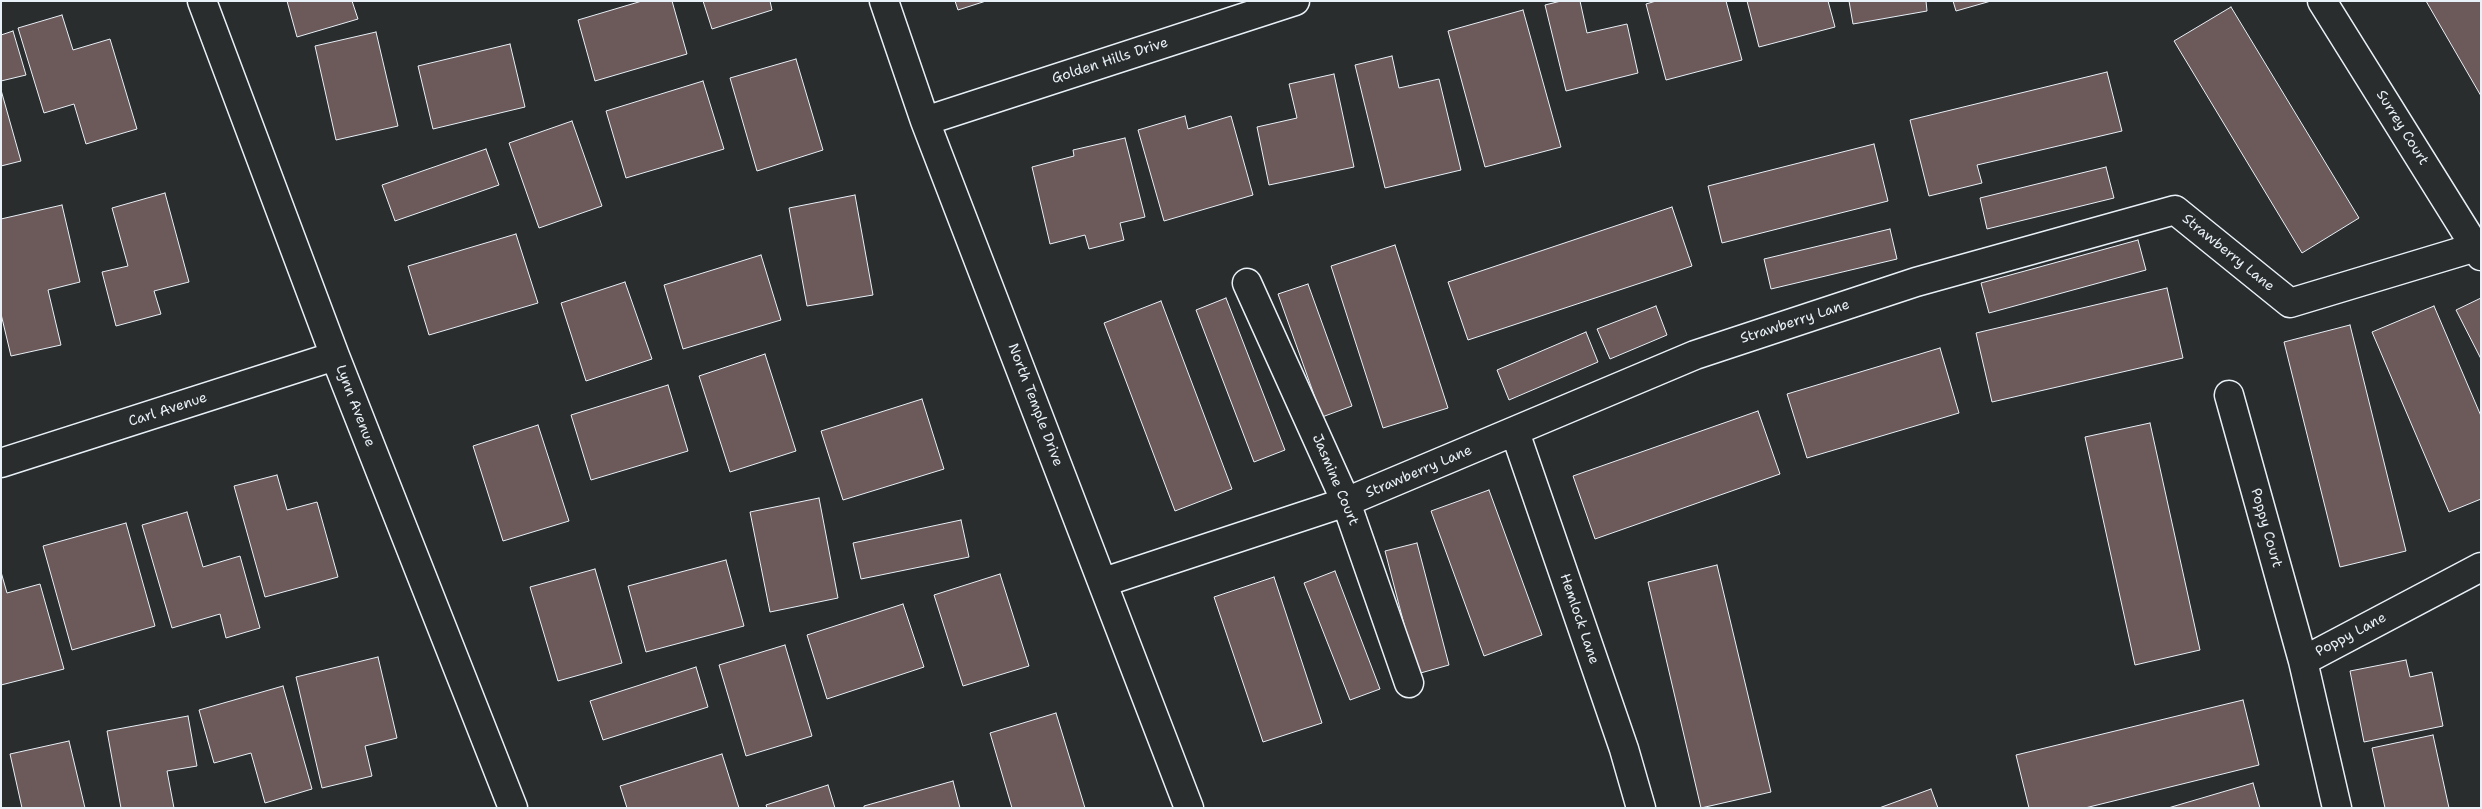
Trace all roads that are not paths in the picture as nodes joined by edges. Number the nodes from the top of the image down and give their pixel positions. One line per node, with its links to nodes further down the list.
1 (202, 1): 8 (street, Lynn Avenue)
2 (884, 1): 5 (street, North Temple Drive)
3 (1295, 1): 5 (street, Golden Hills Drive)
4 (2322, 1): 6 (street, Surrey Court)
5 (925, 121): 14 (street, North Temple Drive)
6 (2479, 252): 10 (street, Strawberry Lane)
7 (1246, 283): 12 (street, Jasmine Court)
8 (335, 356): 11 (street, Carl Avenue); 17 (street, Lynn Avenue)
9 (2229, 395): 15 (street, Poppy Court)
10 (1515, 432): 12 (street, Strawberry Lane); 19 (street, Hemlock Lane)
11 (1, 463)
12 (1346, 502): 14 (street, Strawberry Lane); 16 (street, Jasmine Court)
13 (2481, 567): 15 (street, Poppy Lane)
14 (1104, 582): 18 (street, North Temple Drive)
15 (2302, 661): 20 (street, Poppy Lane)
16 (1410, 683)
17 (513, 808)
18 (1190, 808)
19 (1641, 808)
20 (2337, 808)

